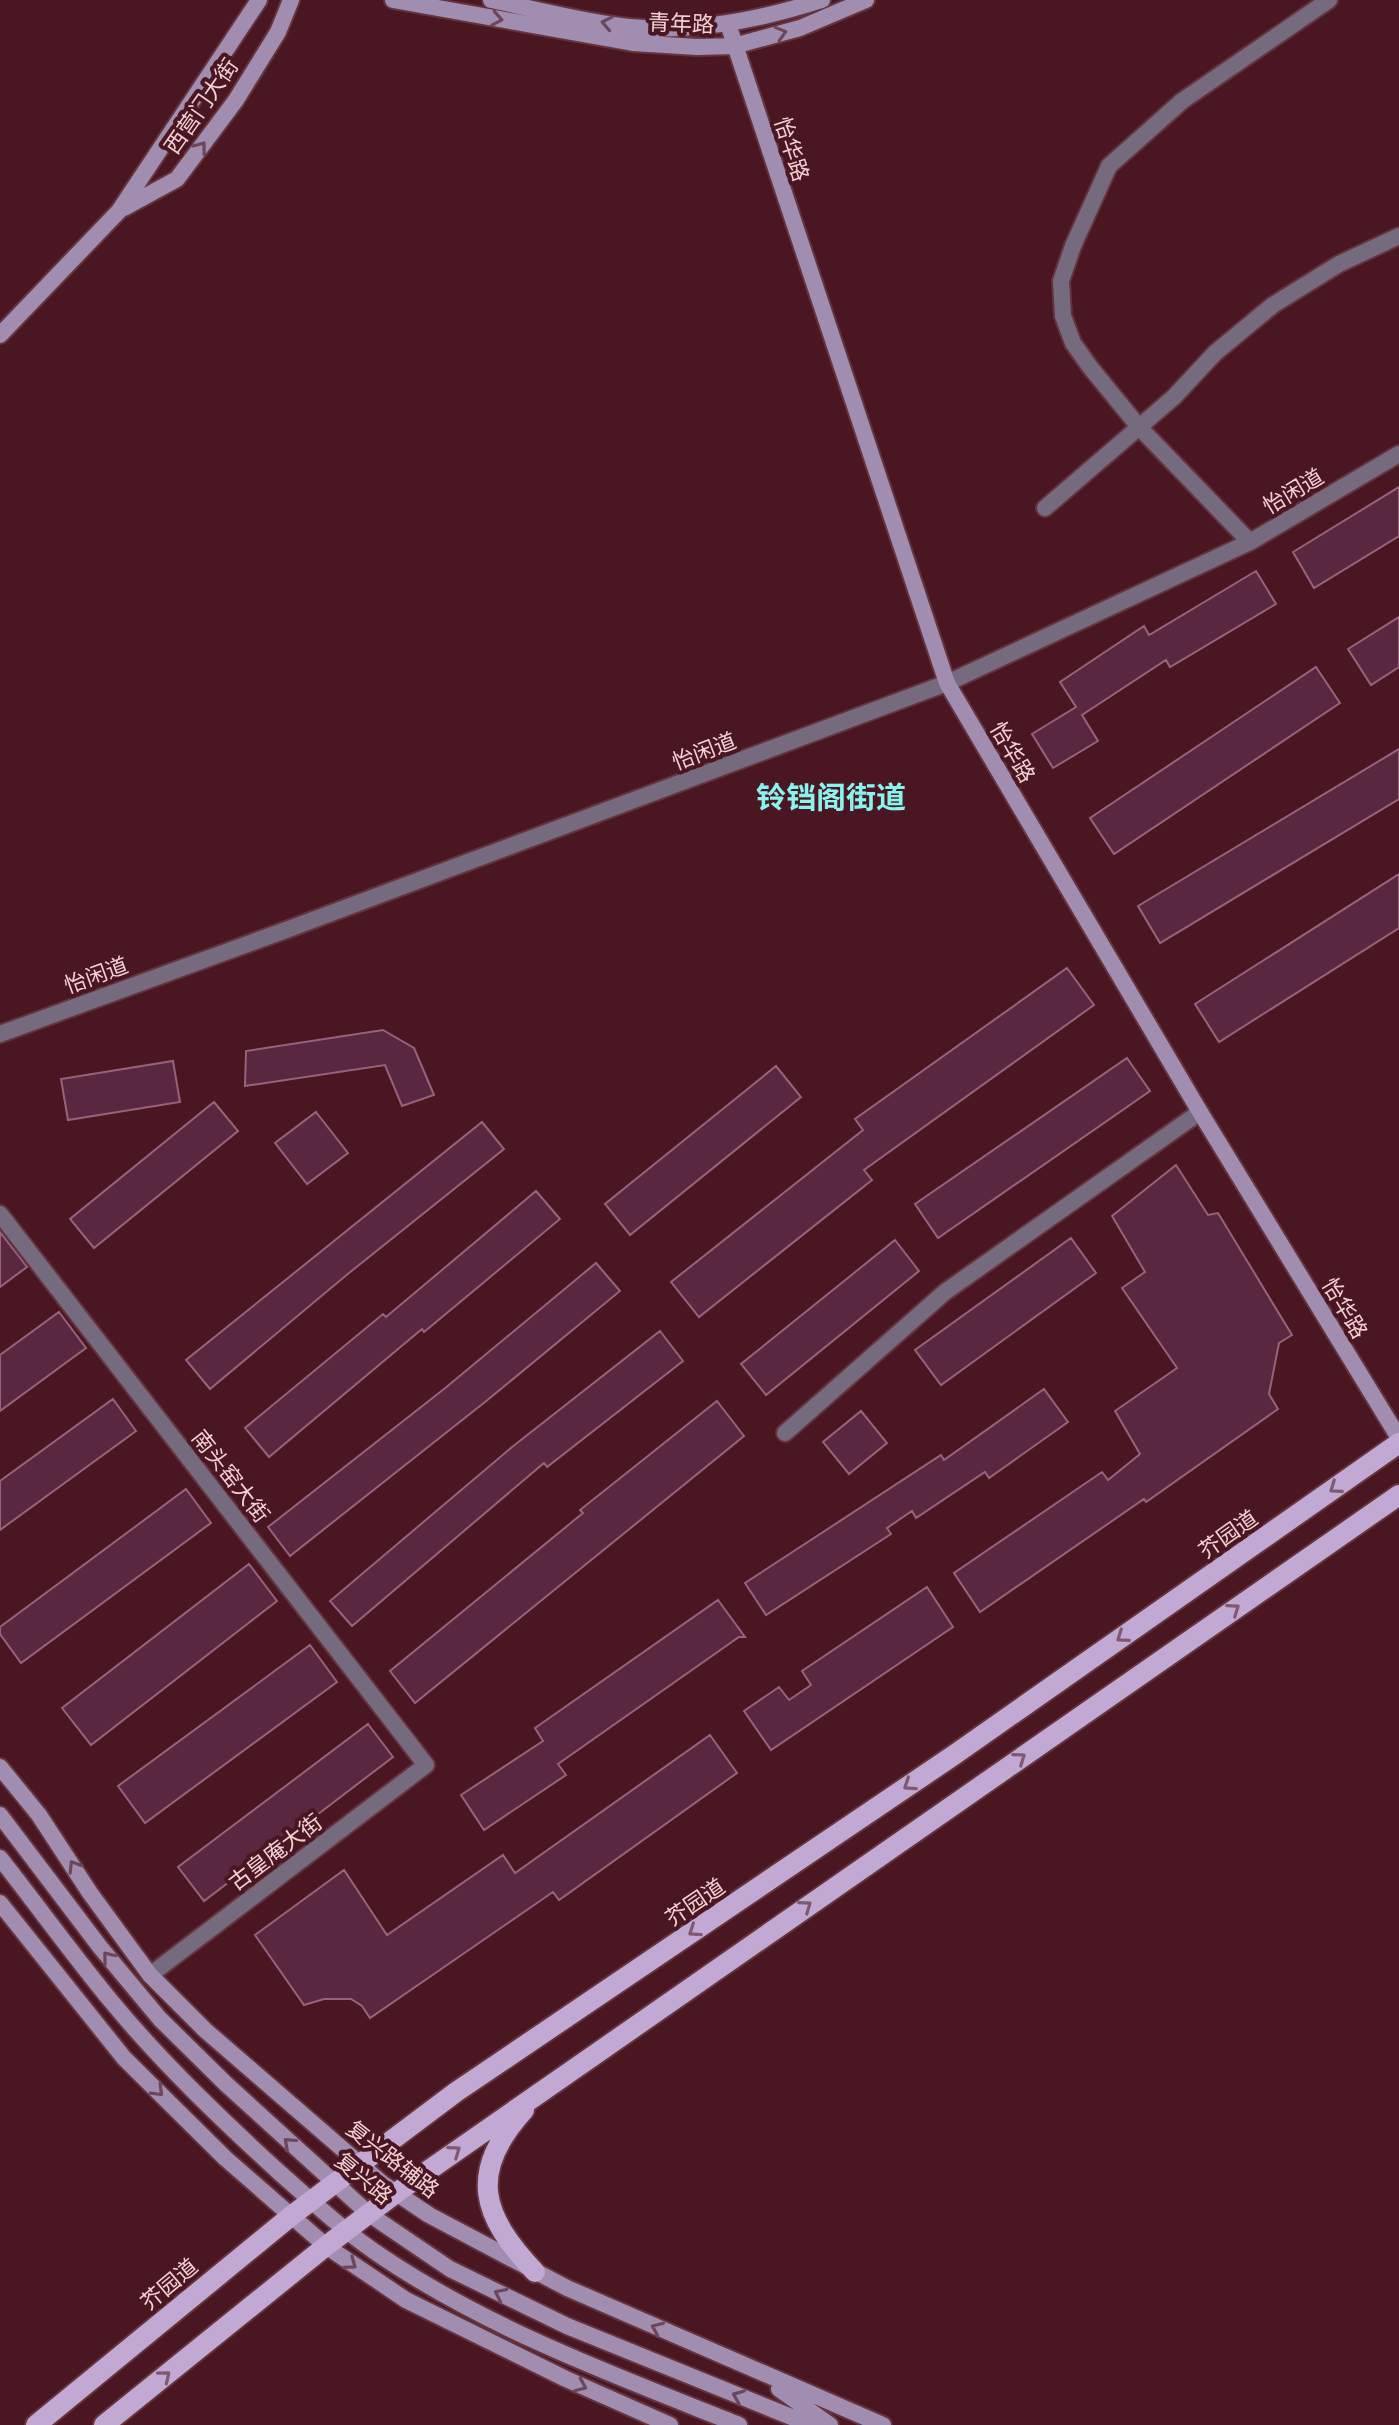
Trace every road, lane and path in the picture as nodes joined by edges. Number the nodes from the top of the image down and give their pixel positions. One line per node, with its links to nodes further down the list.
1 (259, 0): 10 (street, 西营门大街)
2 (291, 0): 10 (street, 西营门大街, one-way to 2)
3 (393, 0): 9 (street, 青年路, one-way to 9)
4 (491, 0): 8 (street, 青年路, one-way to 4)
5 (822, 0): 8 (street, 青年路)
6 (866, 0): 9 (street, 青年路, one-way to 6)
7 (1329, 0): 13 (street)
8 (728, 24): 9 (street, 怡华路)
9 (734, 46): 17 (street, 怡华路)
10 (119, 211): 12 (street, 西营门大街)
11 (1399, 236): 13 (street)
12 (0, 335)
13 (1139, 427): 15 (street); 16 (street)
14 (1399, 454): 16 (street, 怡闲道)
15 (1045, 508)
16 (1250, 542): 17 (street, 怡闲道)
17 (947, 683): 18 (street, 怡闲道); 19 (street, 怡华路)
18 (0, 1034)
19 (1200, 1112): 21 (street); 22 (street, 怡华路)
20 (0, 1214): 24 (street, 南头窑大街)
21 (785, 1433)
22 (1399, 1440): 33 (main road, 芥园道, one-way to 33)
23 (1399, 1495): 32 (main road, one-way to 23)
24 (426, 1765): 29 (street, 古皇庵大街)
25 (0, 1767): 29 (street, 复兴路辅路, one-way to 25)
26 (0, 1815): 34 (street, 复兴路, one-way to 26)
27 (0, 1858): 30 (street)
28 (0, 1903): 31 (street)
29 (150, 1975): 33 (street, 复兴路辅路)
30 (97, 1982): 31 (street); 36 (street)
31 (124, 2058): 38 (street, one-way to 38)
32 (545, 2087): 35 (main road, one-way to 32); 41 (main road)
33 (359, 2163): 34 (main road, 芥园道); 35 (street, 复兴路辅路)
34 (335, 2183): 36 (main road, 芥园道); 37 (street, 复兴路)
35 (396, 2193): 37 (main road); 41 (street, 复兴路辅路)
36 (311, 2201): 38 (main road, 芥园道); 39 (street)
37 (369, 2214): 39 (main road); 47 (street, 复兴路, one-way to 37)
38 (291, 2216): 40 (street); 43 (main road, 芥园道)
39 (347, 2230): 40 (main road); 46 (street)
40 (326, 2246): 44 (main road, one-way to 40); 45 (street, one-way to 45)
41 (535, 2272): 42 (street, 复兴路辅路, one-way to 41)
42 (750, 2369): 48 (street); 49 (street, 复兴路辅路)
43 (36, 2425)
44 (104, 2425)
45 (670, 2425)
46 (739, 2425)
47 (811, 2425)
48 (830, 2425)
49 (883, 2425)

